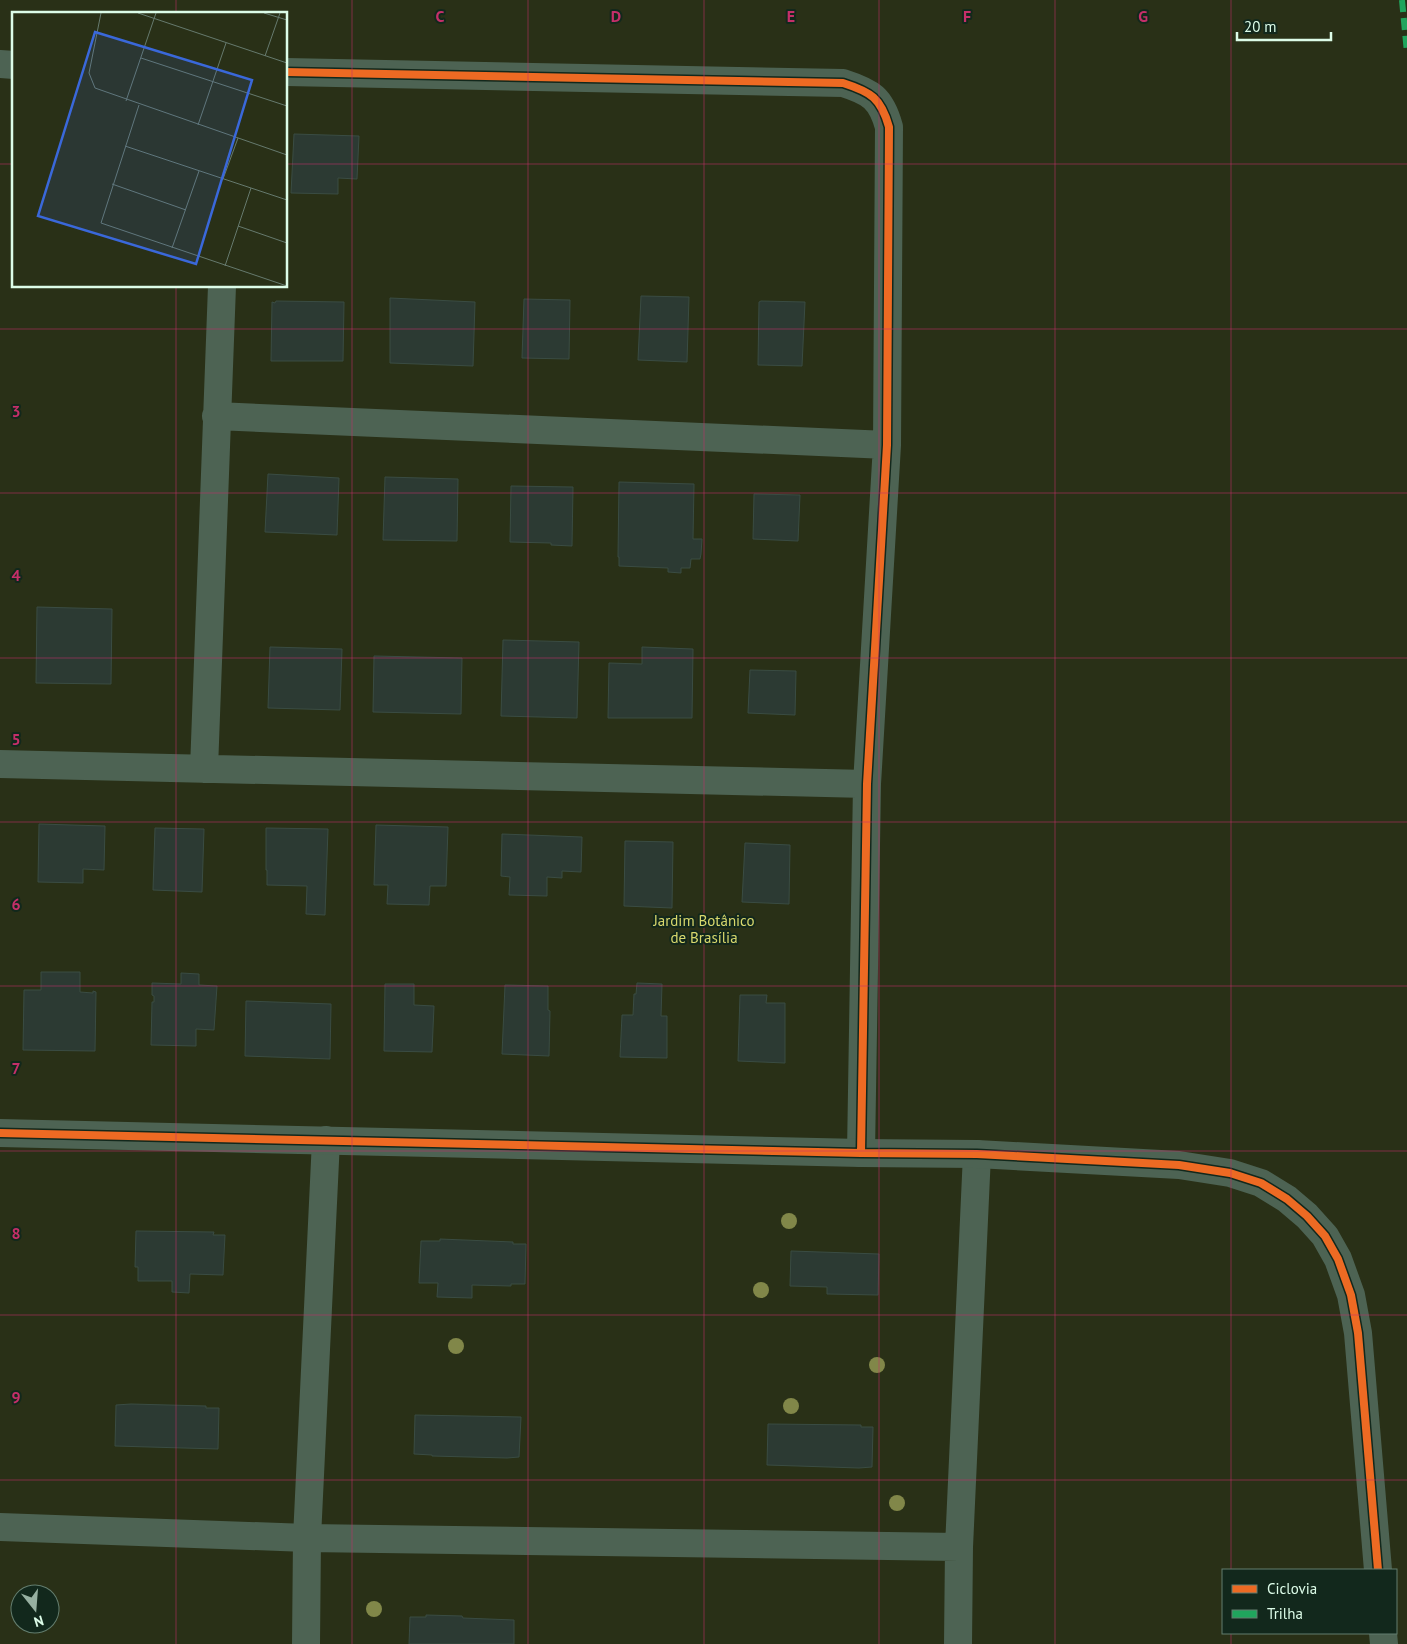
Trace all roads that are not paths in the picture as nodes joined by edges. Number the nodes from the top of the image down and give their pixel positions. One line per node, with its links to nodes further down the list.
1 (288, 72): 4 (street)
2 (222, 288): 3 (street)
3 (216, 416): 4 (street); 6 (street)
4 (887, 445): 7 (street)
5 (0, 764): 6 (street)
6 (204, 769): 7 (street)
7 (867, 784): 10 (street)
8 (0, 1133): 9 (street)
9 (326, 1140): 10 (street); 13 (street)
10 (861, 1153): 11 (street)
11 (977, 1154): 14 (street); 15 (street)
12 (0, 1527): 13 (street)
13 (307, 1538): 14 (street); 16 (street)
14 (959, 1547): 17 (street)
15 (1378, 1569)
16 (306, 1644)
17 (958, 1644)

